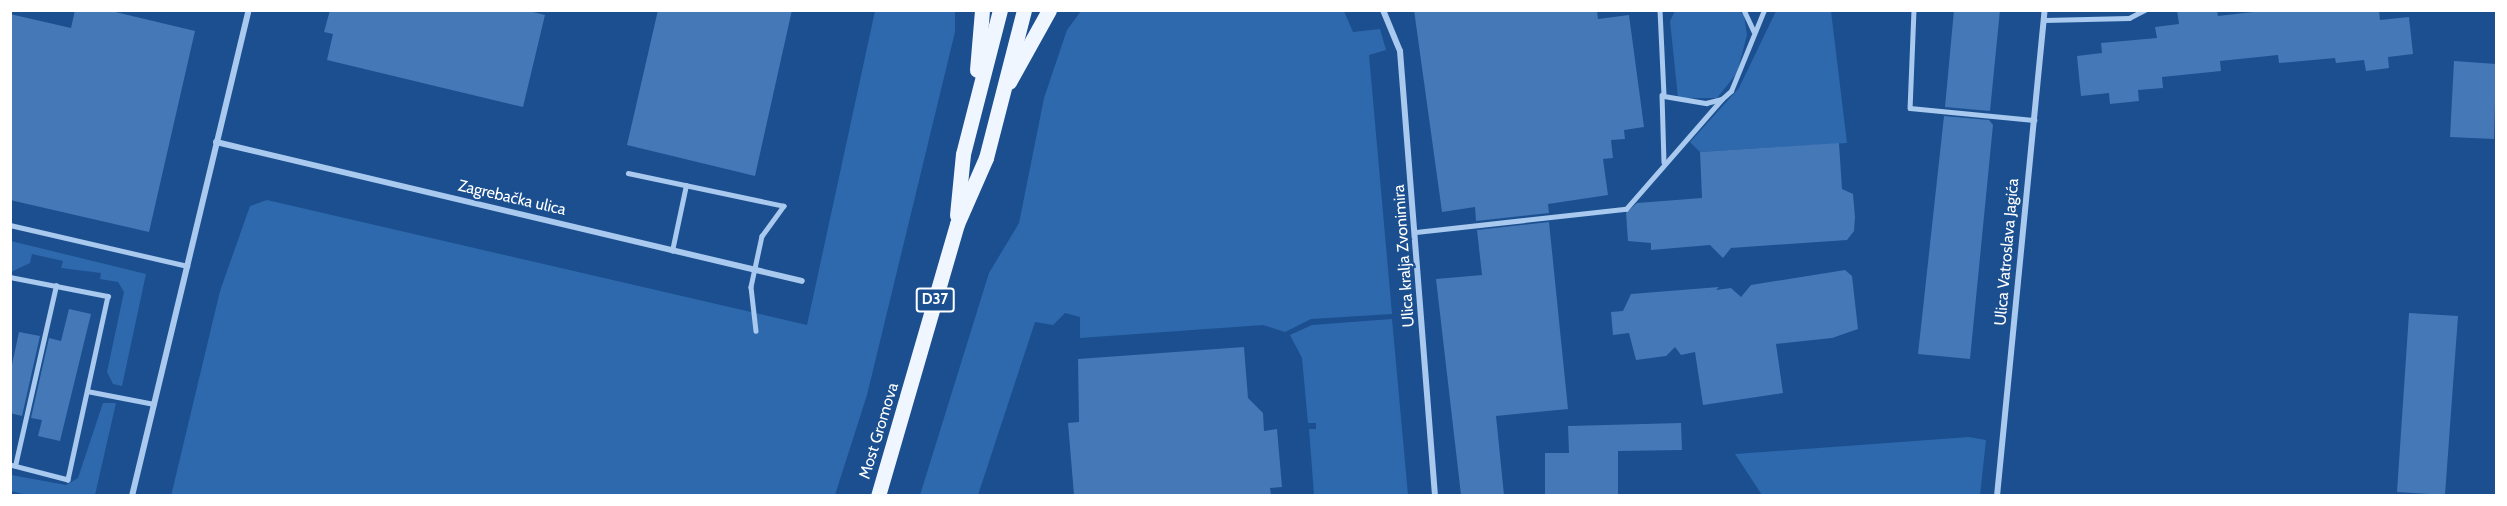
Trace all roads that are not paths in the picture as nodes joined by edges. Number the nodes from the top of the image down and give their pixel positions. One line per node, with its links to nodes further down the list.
1 (249, 10): 21 (street)
2 (982, 10): 19 (main road)
3 (1000, 10): 19 (main road)
4 (1024, 10): 17 (main road)
5 (1049, 10): 17 (main road)
6 (1383, 10): 13 (street, Ulica kralja Zvonimira)
7 (1660, 10): 16 (lane)
8 (1743, 10): 15 (lane)
9 (1764, 10): 15 (lane)
10 (1914, 10): 20 (lane)
11 (2045, 10): 14 (street, Ulica Vatroslava Jagića)
12 (2145, 10): 14 (lane)
13 (1389, 14): 27 (street, Ulica kralja Zvonimira)
14 (2044, 20): 20 (street, Ulica Vatroslava Jagića)
15 (1754, 31): 18 (lane)
16 (1662, 90): 18 (lane); 22 (lane)
17 (1002, 92): 25 (main road)
18 (1722, 99): 22 (lane)
19 (975, 106): 25 (main road, D37)
20 (2034, 120): 41 (street, Ulica Vatroslava Jagića)
21 (216, 142): 28 (street, Zagrebačka ulica); 29 (street)
22 (1664, 164): 27 (lane)
23 (628, 173): 24 (lane)
24 (686, 185): 28 (lane); 30 (lane)
25 (957, 224): 39 (main road, Most Gromova / D37)
26 (10, 225): 29 (lane)
27 (1416, 232): 40 (street, Ulica kralja Zvonimira)
28 (672, 250): 30 (street, Zagrebačka ulica)
29 (187, 266): 36 (street)
30 (755, 270): 32 (street, Zagrebačka ulica); 34 (lane)
31 (10, 277): 33 (lane)
32 (802, 281)
33 (56, 286): 35 (lane); 37 (lane)
34 (756, 331)
35 (87, 391): 36 (lane); 37 (lane)
36 (154, 404): 38 (street)
37 (13, 466)
38 (132, 495)
39 (878, 495)
40 (1435, 495)
41 (1996, 495)

